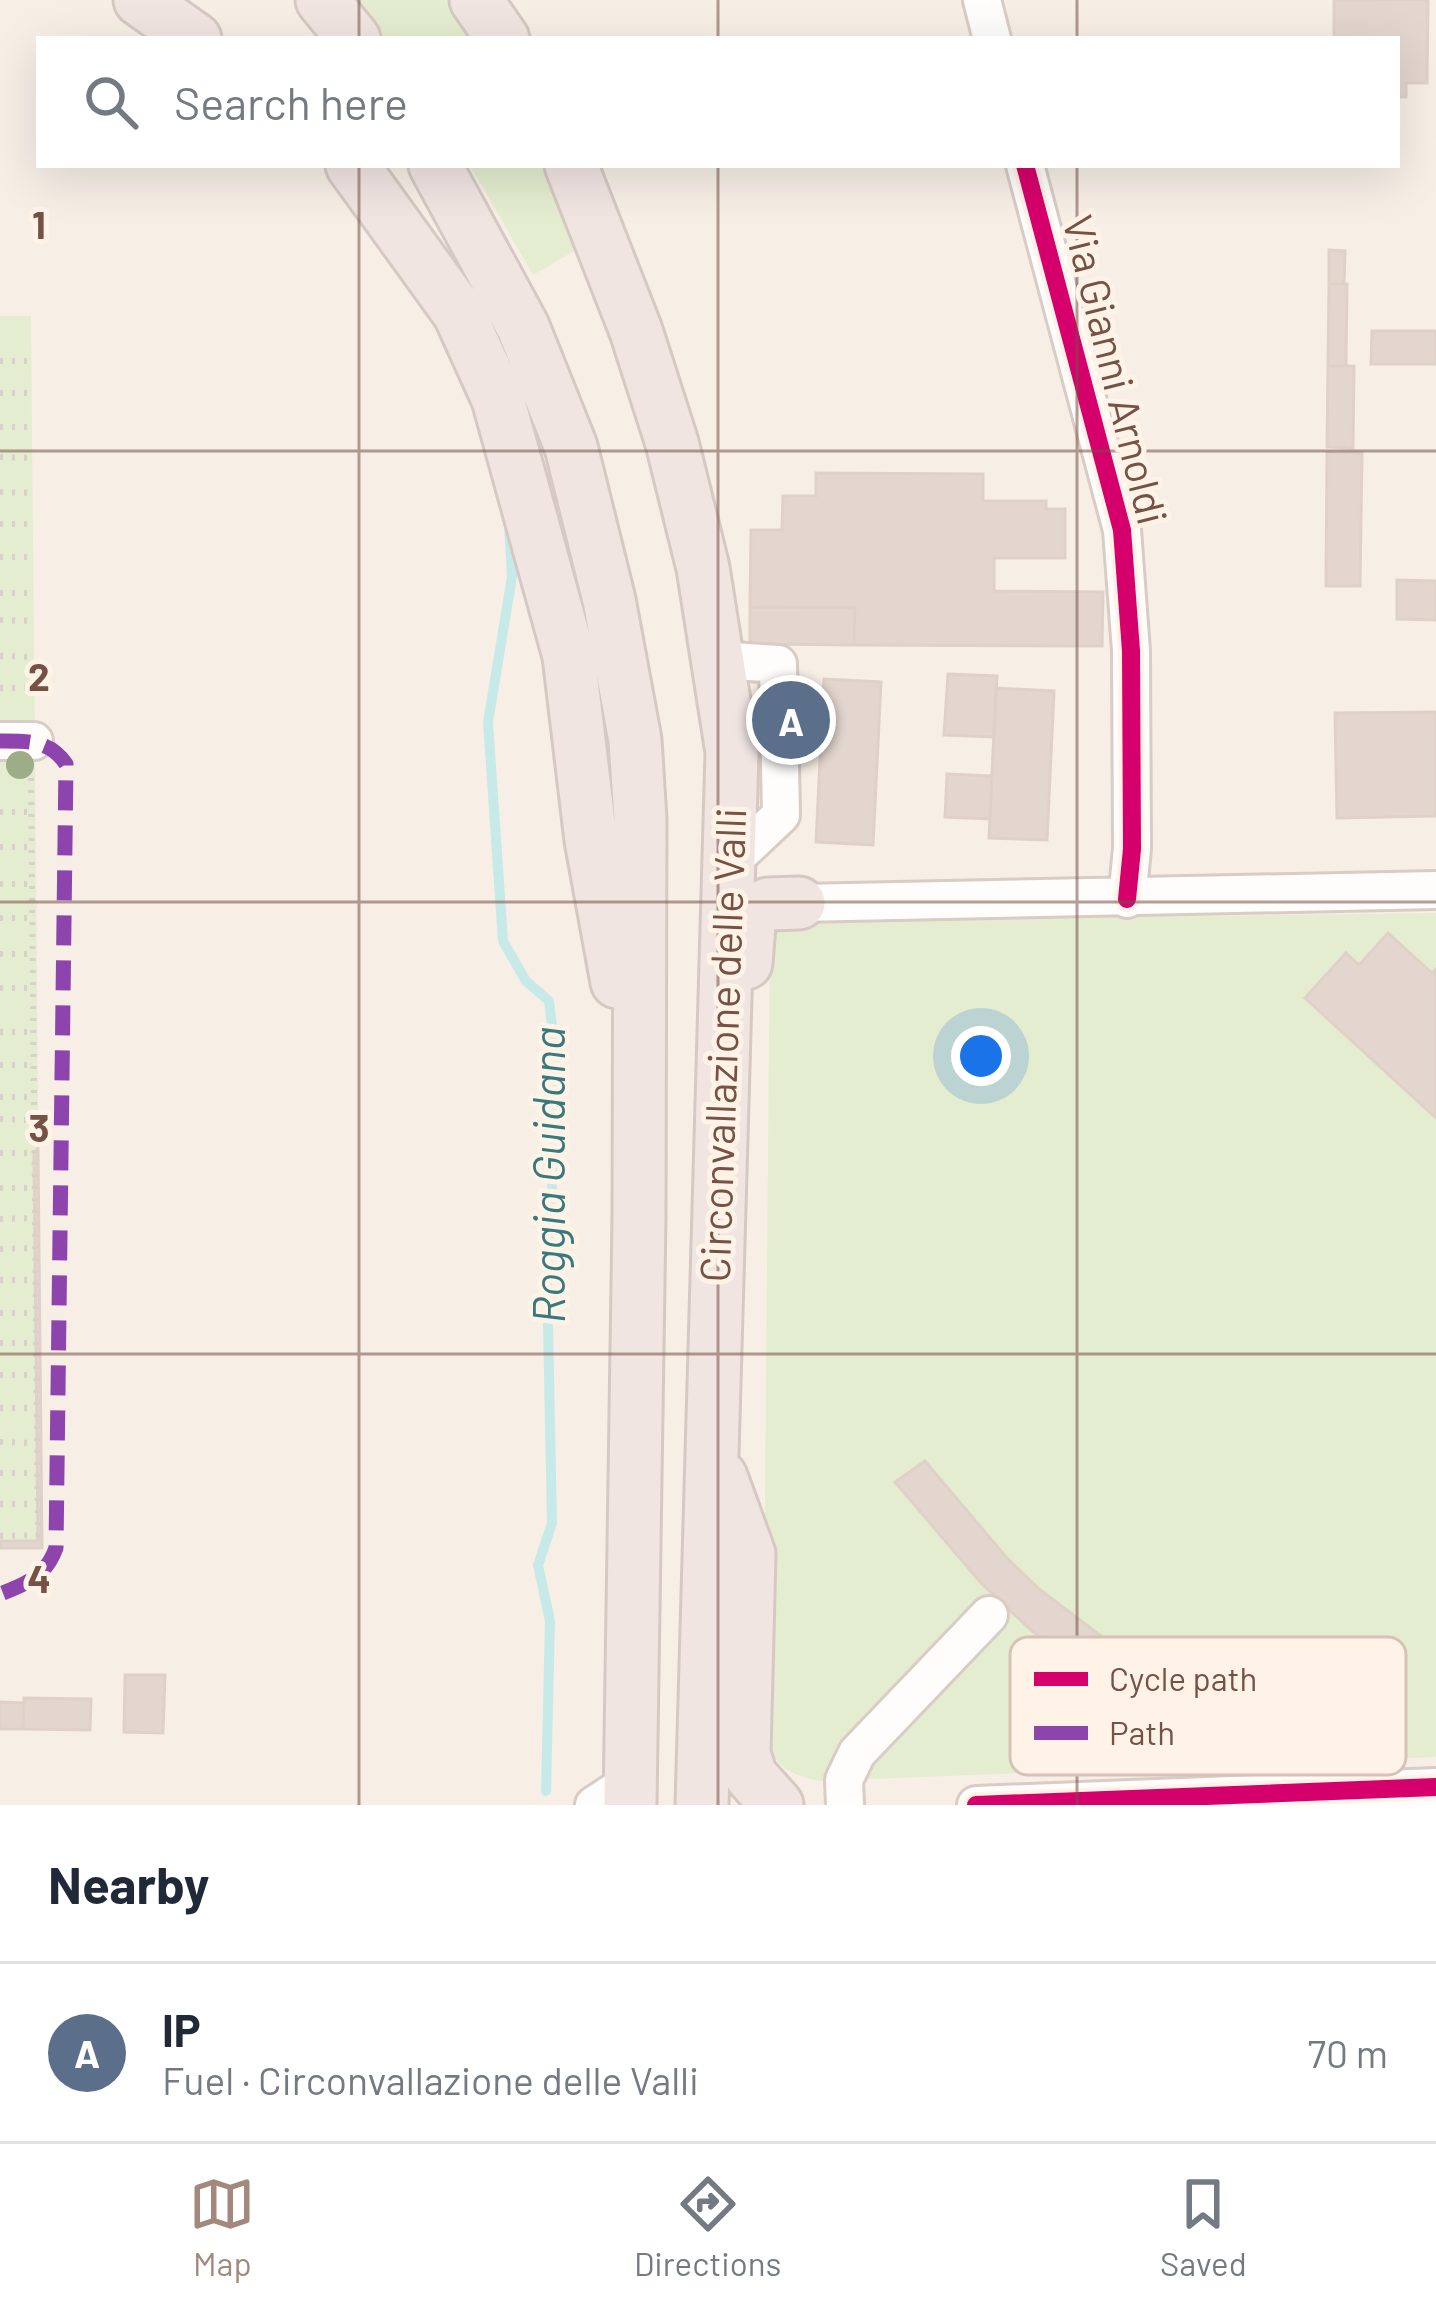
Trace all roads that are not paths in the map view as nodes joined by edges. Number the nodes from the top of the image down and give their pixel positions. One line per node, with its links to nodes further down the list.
1 (140, 0): 6 (highway)
2 (186, 0): 7 (highway)
3 (322, 0): 8 (highway)
4 (476, 0): 9 (highway)
5 (982, 0): 10 (street)
6 (191, 36)
7 (228, 36)
8 (351, 36)
9 (500, 36)
10 (991, 36)
11 (334, 168): 16 (highway)
12 (354, 168): 16 (highway)
13 (437, 168): 20 (highway, Circonvallazione delle Valli)
14 (573, 168): 21 (highway, Circonvallazione delle Valli)
15 (1026, 168): 17 (street, Via Gianni Arnoldi)
16 (522, 485): 20 (highway)
17 (1127, 890): 18 (street); 19 (street)
18 (1436, 890)
19 (800, 903): 21 (highway)
20 (638, 1045): 25 (highway, Circonvallazione delle Valli)
21 (720, 1150): 22 (highway, Circonvallazione delle Valli)
22 (711, 1448): 26 (highway, Circonvallazione delle Valli); 27 (highway)
23 (989, 1615): 28 (street)
24 (1436, 1787): 29 (street)
25 (618, 1797)
26 (702, 1805)
27 (777, 1805)
28 (845, 1805)
29 (976, 1805)

